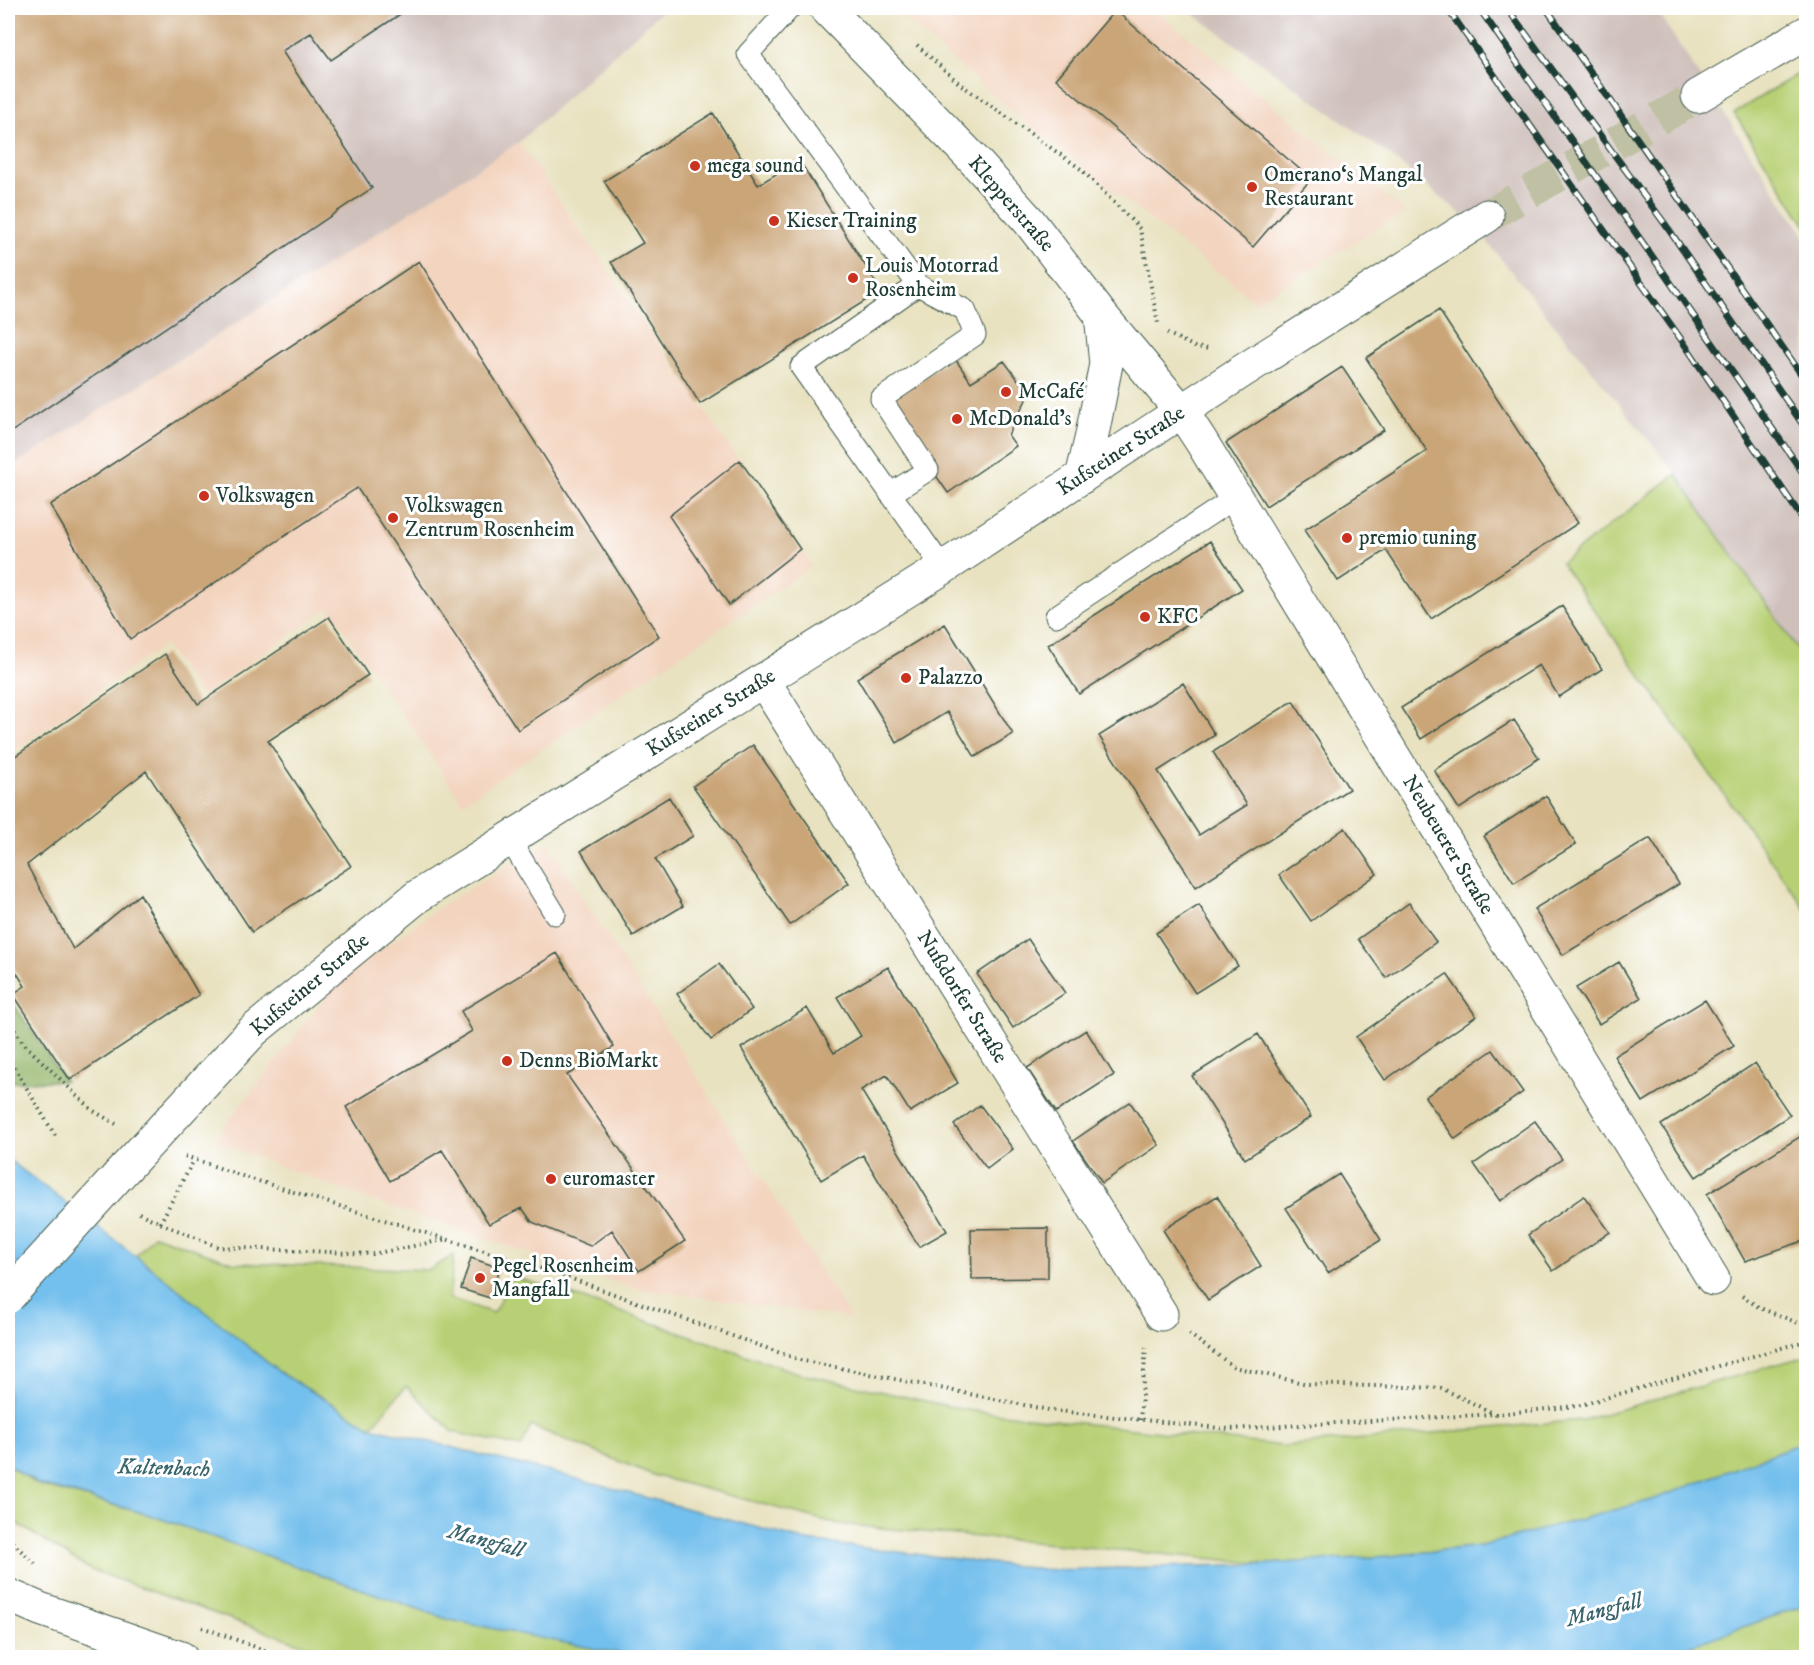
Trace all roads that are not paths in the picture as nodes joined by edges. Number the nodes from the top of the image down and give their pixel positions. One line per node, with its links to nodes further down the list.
1 (790, 8): 6 (lane)
2 (826, 8): 7 (street, Klepperstraße)
3 (1806, 33): 4 (street)
4 (1698, 96)
5 (1487, 216): 8 (street, Kufsteiner Straße)
6 (918, 285): 10 (lane); 10 (lane)
7 (1101, 315): 8 (street, Klepperstraße); 9 (street)
8 (1182, 412): 9 (street, Kufsteiner Straße); 11 (street, Neubeuerer Straße)
9 (1082, 477): 12 (street, Kufsteiner Straße)
10 (890, 494): 12 (lane)
11 (1236, 497): 13 (lane); 17 (street, Neubeuerer Straße)
12 (943, 568): 14 (street, Kufsteiner Straße)
13 (1056, 616)
14 (763, 680): 15 (street, Kufsteiner Straße); 19 (street, Nußdorfer Straße)
15 (510, 840): 16 (lane); 18 (street, Kufsteiner Straße, bridge)
16 (555, 914)
17 (1713, 1279)
18 (8, 1297)
19 (1161, 1314)
20 (8, 1595): 21 (street)
21 (181, 1658)

